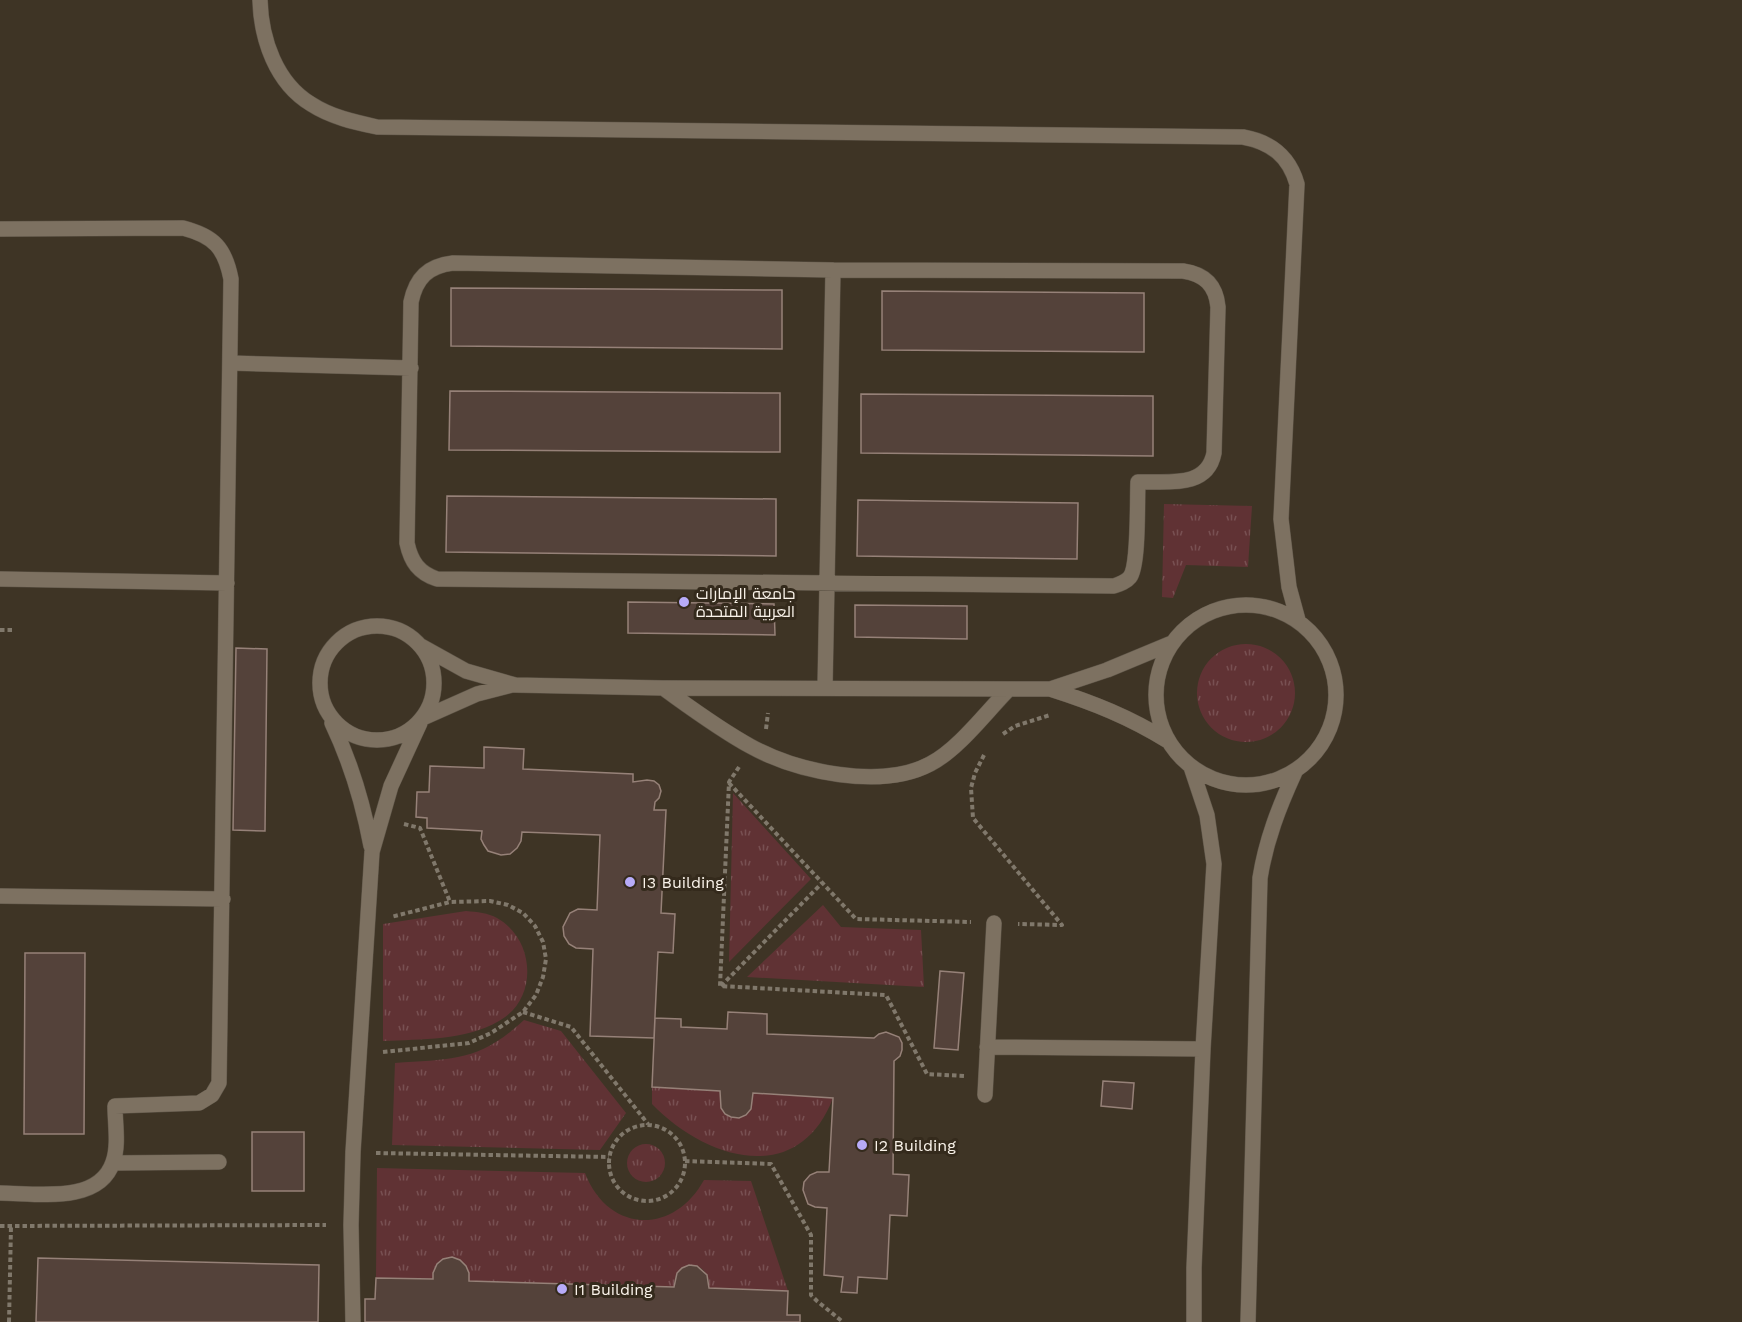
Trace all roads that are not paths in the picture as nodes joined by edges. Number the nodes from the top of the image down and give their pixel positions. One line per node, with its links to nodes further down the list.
1 (260, 0): 9 (lane)
2 (0, 229): 4 (lane)
3 (833, 270): 5 (lane); 8 (lane); 8 (lane)
4 (230, 363): 5 (lane); 7 (lane)
5 (411, 368): 8 (lane)
6 (0, 579): 7 (lane)
7 (227, 583): 24 (lane)
8 (827, 583): 14 (lane)
9 (1298, 620): 10 (lane); 21 (lane)
10 (1172, 643): 16 (lane); 19 (lane)
11 (421, 646): 12 (lane); 17 (lane); 18 (lane)
12 (515, 685): 13 (lane); 18 (lane)
13 (663, 688): 14 (lane); 15 (lane)
14 (825, 688): 15 (lane)
15 (1009, 688): 16 (lane)
16 (1050, 689): 19 (lane)
17 (325, 709): 18 (lane); 22 (lane)
18 (422, 721): 22 (lane)
19 (1168, 741): 20 (lane)
20 (1191, 767): 21 (lane); 27 (lane)
21 (1295, 772): 34 (lane)
22 (372, 852): 32 (lane)
23 (0, 896): 24 (lane)
24 (223, 899): 30 (lane)
25 (994, 923): 26 (lane)
26 (987, 1047): 27 (lane); 28 (lane)
27 (1203, 1049): 33 (lane)
28 (985, 1095)
29 (219, 1161): 30 (lane)
30 (113, 1163): 31 (lane)
31 (0, 1192)
32 (353, 1322)
33 (1194, 1322)
34 (1248, 1322)

